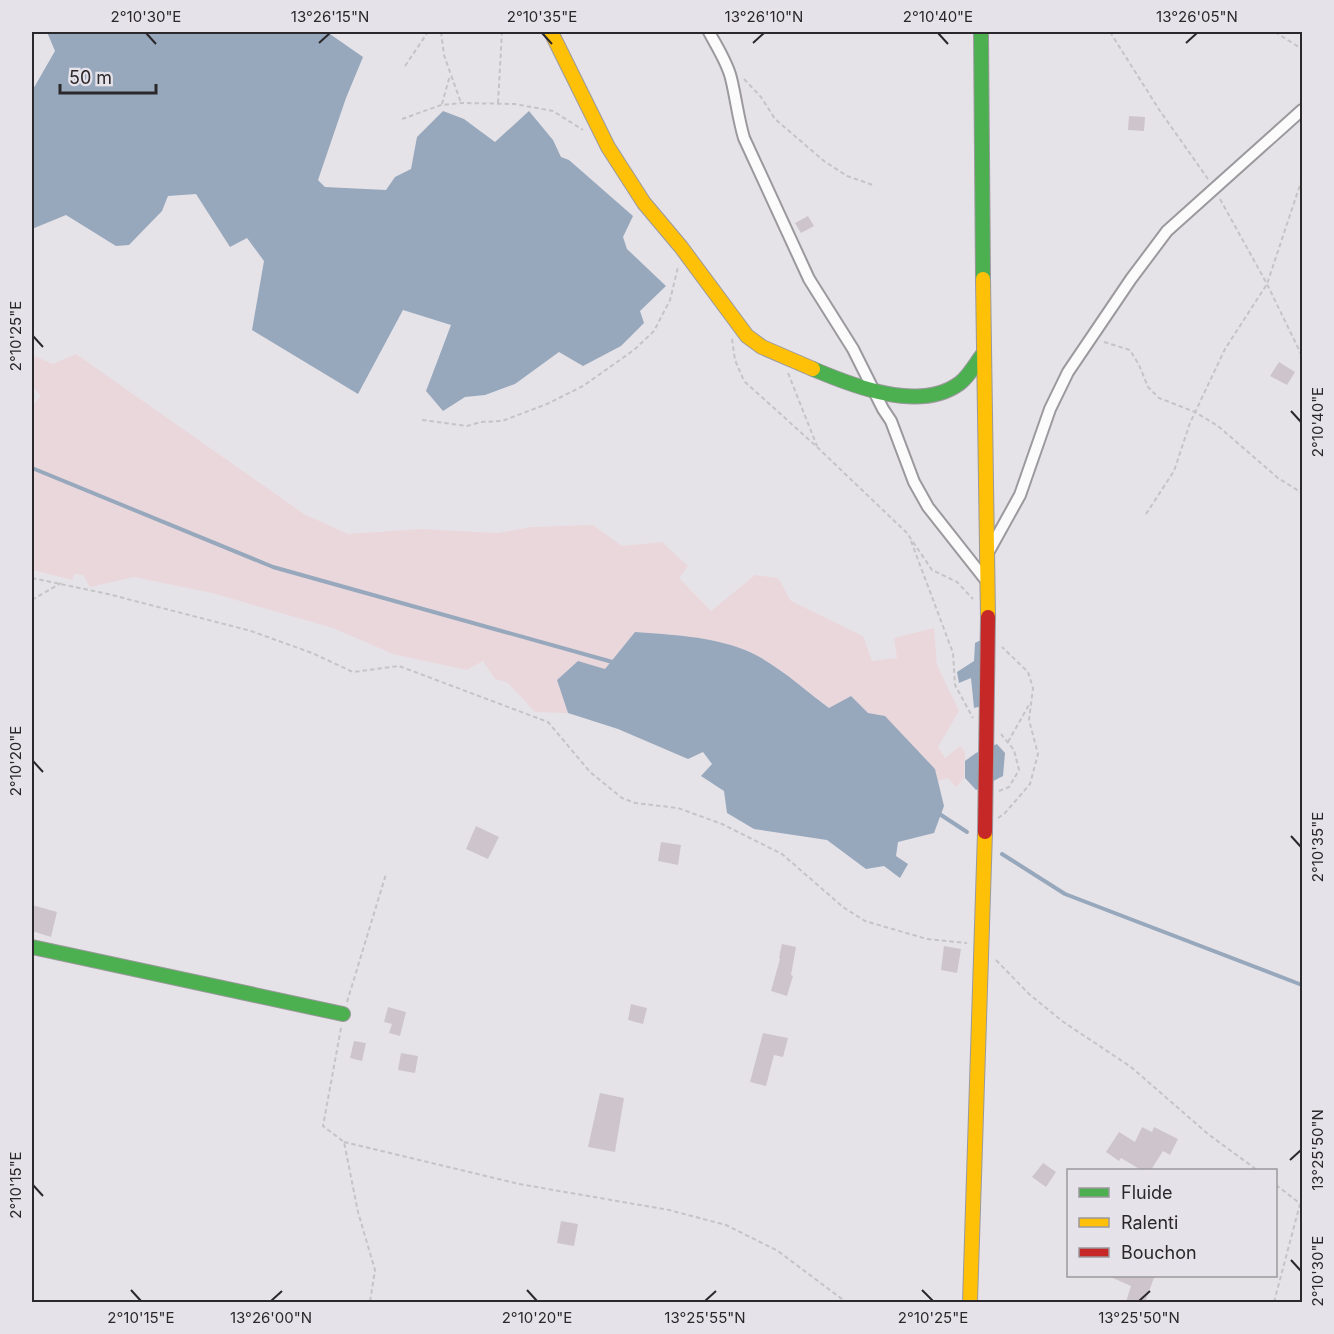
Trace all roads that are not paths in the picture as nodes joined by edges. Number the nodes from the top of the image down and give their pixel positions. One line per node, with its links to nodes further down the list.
1 (551, 32): 6 (street)
2 (709, 32): 6 (street)
3 (981, 32): 5 (street)
4 (1302, 110): 7 (street)
5 (983, 354): 6 (street); 7 (street)
6 (875, 392): 8 (street)
7 (987, 554): 8 (street)
8 (988, 583): 11 (street)
9 (32, 947): 10 (street)
10 (343, 1014)
11 (970, 1302)

